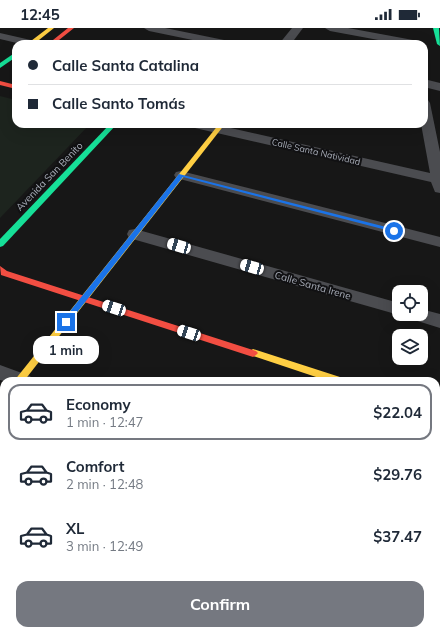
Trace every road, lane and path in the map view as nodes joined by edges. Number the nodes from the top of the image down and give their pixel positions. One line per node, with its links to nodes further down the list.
1 (51, 28): 10 (street)
2 (71, 28): 11 (street)
3 (149, 28): 12 (street)
4 (298, 28): 13 (street)
5 (330, 28): 14 (street)
6 (410, 28): 15 (street)
7 (436, 28): 16 (street)
8 (0, 36): 9 (street)
9 (18, 40)
10 (35, 40)
11 (56, 40)
12 (209, 40)
13 (288, 40)
14 (392, 40)
15 (412, 40)
16 (440, 44)
17 (12, 57): 18 (street)
18 (0, 66)
19 (11, 76): 20 (street)
20 (1, 83): 22 (street)
21 (428, 84): 23 (street)
22 (12, 86)
23 (440, 87)
24 (428, 127): 29 (street)
25 (110, 128): 32 (street, Avenida San Benito)
26 (219, 128): 28 (street)
27 (224, 128): 29 (street, Calle Santa Natividad)
28 (181, 176): 30 (street); 31 (street)
29 (439, 185)
30 (135, 234): 34 (street); 35 (street, Calle Santa Irene)
31 (440, 242)
32 (0, 244)
33 (0, 269): 34 (street)
34 (84, 299): 40 (street); 41 (street)
35 (392, 307)
36 (428, 317): 37 (street)
37 (440, 320)
38 (0, 372): 39 (street)
39 (11, 377)
40 (23, 377)
41 (328, 377)

